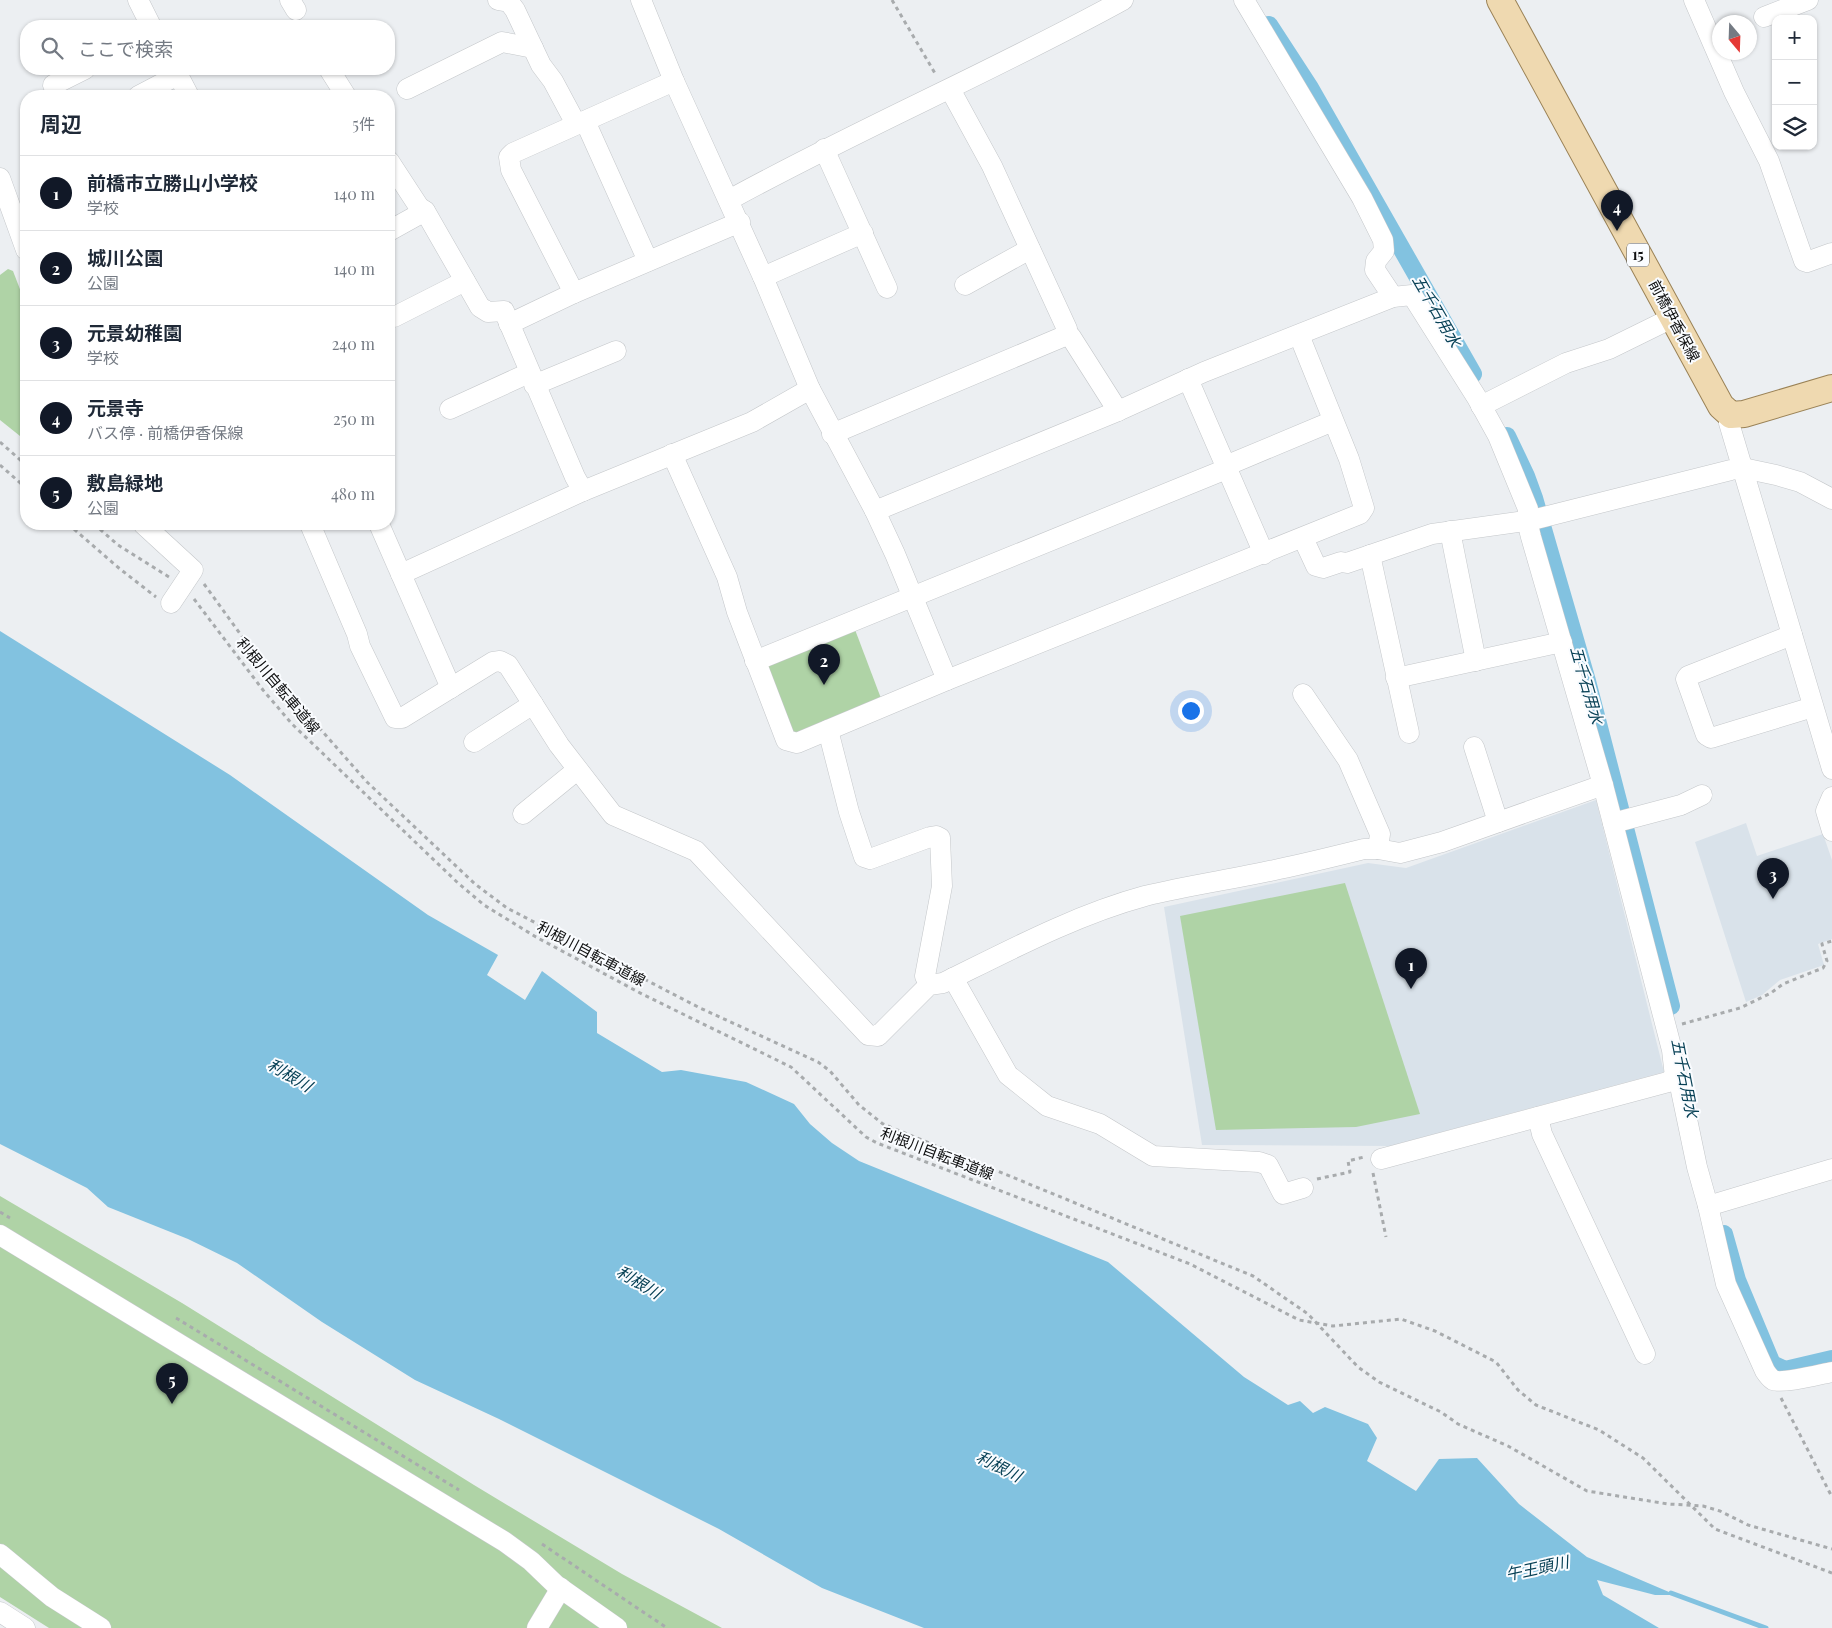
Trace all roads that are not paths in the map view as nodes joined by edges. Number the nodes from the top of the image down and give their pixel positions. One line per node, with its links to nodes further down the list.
1 (138, 0): 10 (street)
2 (498, 0): 11 (street)
3 (641, 0): 16 (street)
4 (1123, 0): 22 (street)
5 (1244, 0): 41 (street)
6 (1500, 0): 43 (main road, 前橋伊香保線 / 15)
7 (1694, 0): 34 (street)
8 (1808, 0): 9 (street)
9 (1764, 18)
10 (148, 20)
11 (533, 48): 18 (street); 23 (street)
12 (73, 75): 17 (street)
13 (171, 75): 19 (street)
14 (178, 75): 20 (street)
15 (333, 75): 21 (street)
16 (674, 81): 23 (street); 27 (street)
17 (53, 85)
18 (407, 89)
19 (148, 90)
20 (186, 90)
21 (342, 90)
22 (947, 90): 24 (street); 33 (street)
23 (580, 123): 35 (street); 40 (street)
24 (824, 149): 27 (street); 32 (street)
25 (395, 171): 28 (street)
26 (0, 178): 31 (street)
27 (729, 200): 29 (street)
28 (425, 211): 30 (street); 37 (street)
29 (740, 222): 35 (street); 36 (street)
30 (395, 228)
31 (20, 233)
32 (863, 233): 36 (street); 39 (street)
33 (1030, 249): 38 (street); 45 (street)
34 (1832, 252)
35 (648, 261): 40 (street)
36 (763, 277): 51 (street)
37 (465, 281): 42 (street); 44 (street)
38 (964, 285)
39 (887, 288)
40 (574, 293): 44 (street)
41 (1393, 297): 46 (street); 52 (street)
42 (395, 316)
43 (1672, 318): 52 (street); 55 (main road, 前橋伊香保線 / 15)
44 (508, 324): 48 (street)
45 (1067, 335): 54 (street); 57 (street)
46 (1299, 335): 49 (street); 56 (street)
47 (616, 351): 48 (street)
48 (531, 379): 53 (street); 61 (street)
49 (1188, 379): 54 (street); 59 (street)
50 (1832, 388): 55 (main road)
51 (810, 389): 57 (street); 58 (street)
52 (1481, 406): 64 (street)
53 (450, 410)
54 (1118, 411): 63 (street)
55 (1731, 414): 60 (street)
56 (1332, 420): 59 (street); 69 (street)
57 (832, 434): 63 (street)
58 (672, 454): 61 (street); 77 (street)
59 (1227, 468): 70 (street); 74 (street)
60 (1743, 468): 62 (street); 64 (street); 75 (street)
61 (583, 491): 72 (street)
62 (1832, 499)
63 (875, 511): 74 (street)
64 (1527, 521): 68 (street); 76 (street)
65 (147, 530): 73 (street)
66 (313, 530): 81 (street)
67 (382, 530): 72 (street)
68 (1450, 531): 71 (street); 78 (street)
69 (1303, 538): 70 (street); 71 (street)
70 (1264, 554): 80 (street)
71 (1370, 555): 79 (street)
72 (401, 574): 81 (street)
73 (182, 586)
74 (913, 596): 77 (street); 80 (street)
75 (1792, 635): 84 (street); 84 (street)
76 (1562, 642): 78 (street); 92 (street)
77 (755, 660): 85 (street)
78 (1476, 661): 79 (street)
79 (1396, 678): 86 (street)
80 (947, 680): 85 (street)
81 (451, 688): 83 (street)
82 (1303, 694): 99 (street)
83 (533, 704): 87 (street); 91 (street)
84 (1813, 707): 89 (street)
85 (828, 730): 101 (street)
86 (1409, 734)
87 (474, 742)
88 (1474, 747): 96 (street)
89 (1829, 748): 90 (street)
90 (1832, 769)
91 (577, 770): 95 (street); 101 (street)
92 (1603, 785): 96 (street); 97 (street)
93 (1702, 795): 97 (street)
94 (1832, 797): 98 (street)
95 (523, 814)
96 (1498, 822): 99 (street)
97 (1613, 823): 102 (street)
98 (1832, 831)
99 (1378, 849): 100 (street)
100 (953, 978): 101 (street); 106 (street)
101 (929, 985)
102 (1675, 1077): 103 (street); 107 (street)
103 (1538, 1117): 104 (street); 109 (street)
104 (1381, 1159)
105 (1832, 1169): 107 (street)
106 (1302, 1188)
107 (1708, 1206): 110 (street)
108 (0, 1234): 112 (street)
109 (1645, 1354)
110 (1832, 1372)
111 (0, 1554): 115 (street)
112 (561, 1588): 116 (street); 117 (street)
113 (0, 1612): 114 (street)
114 (25, 1628)
115 (101, 1628)
116 (537, 1628)
117 (616, 1628)

